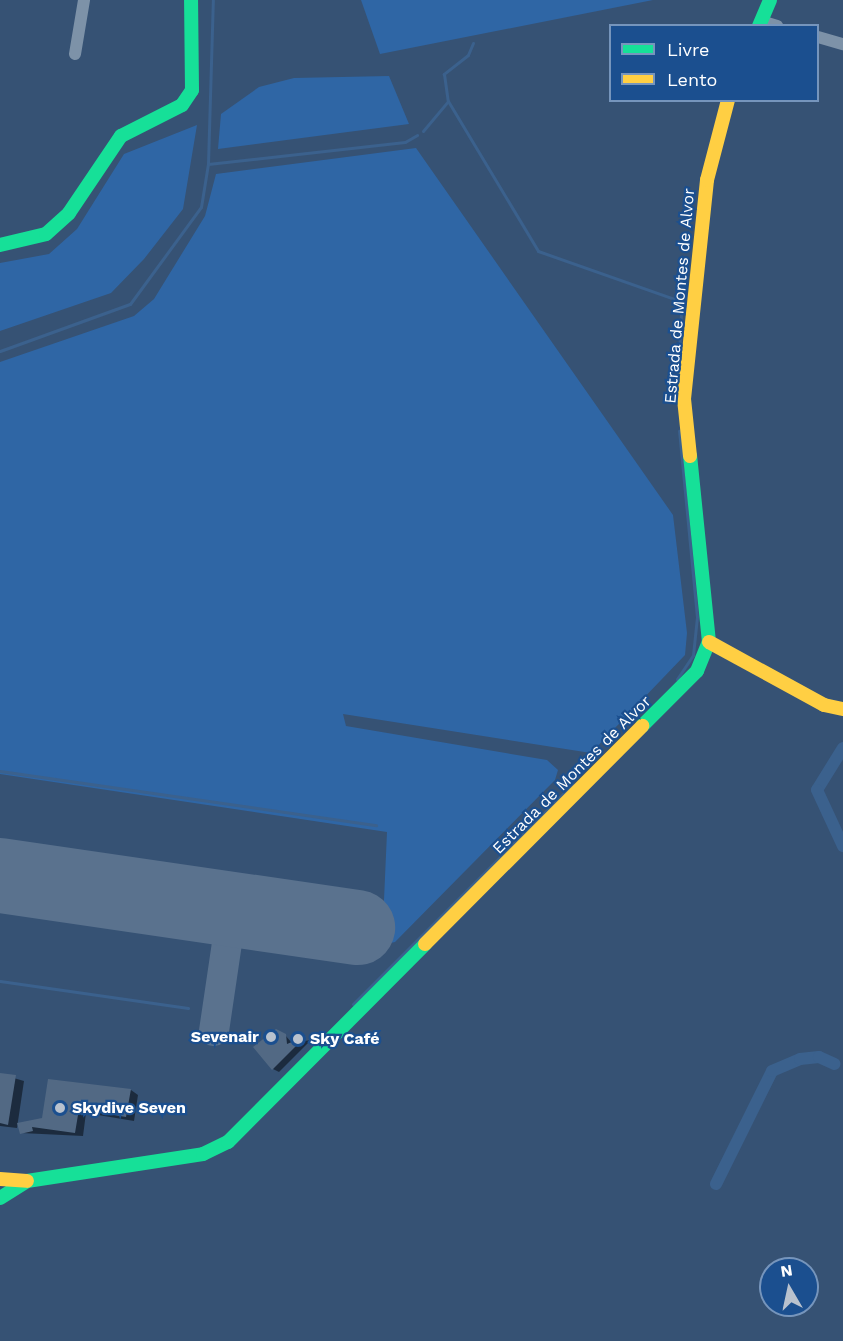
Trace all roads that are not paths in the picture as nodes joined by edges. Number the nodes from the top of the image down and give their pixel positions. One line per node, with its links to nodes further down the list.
1 (84, 0): 7 (street)
2 (191, 0): 9 (street)
3 (770, 0): 4 (street)
4 (760, 23)
5 (819, 37): 6 (street)
6 (843, 44)
7 (75, 54)
8 (727, 102): 10 (street, Estrada de Montes de Alvor)
9 (0, 245)
10 (709, 642): 11 (street); 13 (street, Estrada de Montes de Alvor)
11 (843, 710)
12 (0, 1179): 13 (street)
13 (27, 1181): 14 (street, Estrada de Montes de Alvor)
14 (0, 1198)

